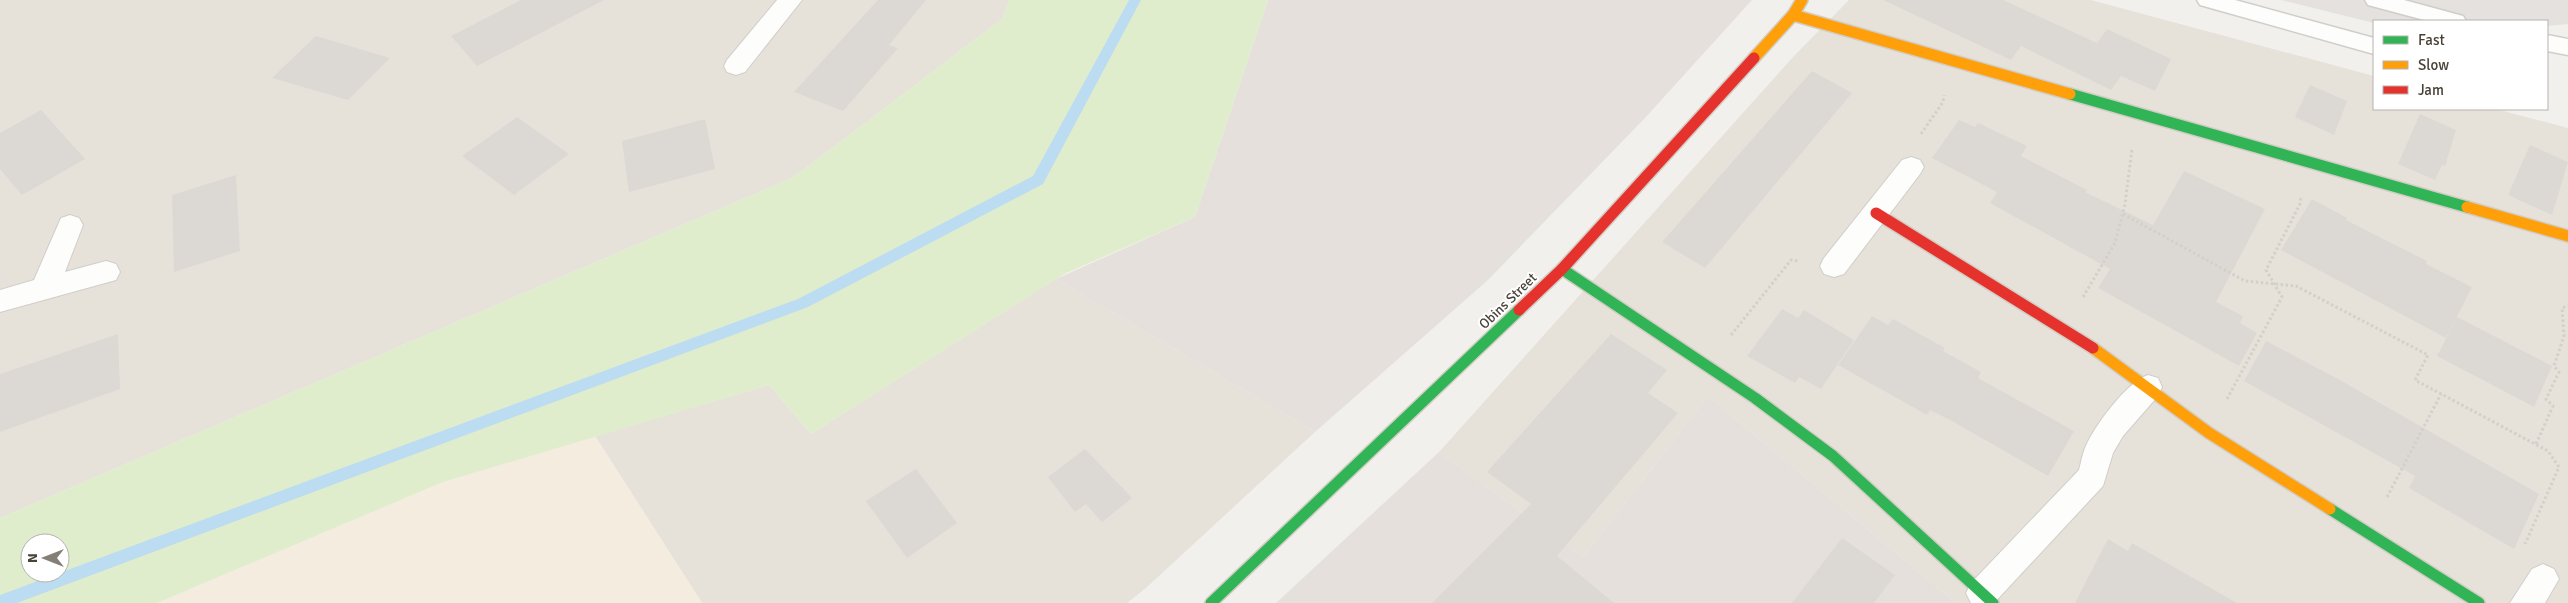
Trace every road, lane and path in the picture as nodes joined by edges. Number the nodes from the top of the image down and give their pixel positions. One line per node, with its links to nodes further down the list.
1 (790, 0): 9 (street)
2 (1802, 0): 5 (street, Obins Street)
3 (2208, 0): 7 (lane)
4 (2376, 0): 6 (lane)
5 (1794, 15): 8 (street); 18 (street, Obins Street)
6 (2451, 20)
7 (2373, 46)
8 (1948, 59): 10 (street); 12 (path)
9 (736, 66)
10 (2136, 111): 11 (street); 14 (path)
11 (2306, 160): 16 (street); 20 (path)
12 (1911, 167): 13 (street)
13 (1876, 213): 17 (street); 24 (street)
14 (2123, 214): 20 (path); 24 (path)
15 (70, 225): 21 (street)
16 (2568, 236)
17 (1834, 266): 25 (path)
18 (1562, 269): 25 (street); 33 (street, Obins Street)
19 (106, 272): 21 (street)
20 (2273, 284): 27 (path); 28 (path)
21 (45, 288): 22 (street)
22 (0, 301)
23 (2568, 306): 29 (path)
24 (2063, 330): 26 (street)
25 (1707, 365): 32 (street)
26 (2148, 387): 28 (street); 32 (street)
27 (2441, 394): 29 (path); 30 (path)
28 (2209, 433): 30 (street)
29 (2536, 444): 31 (path)
30 (2368, 533): 34 (street)
31 (2535, 591)
32 (1987, 598)
33 (1211, 603)
34 (2479, 603)

